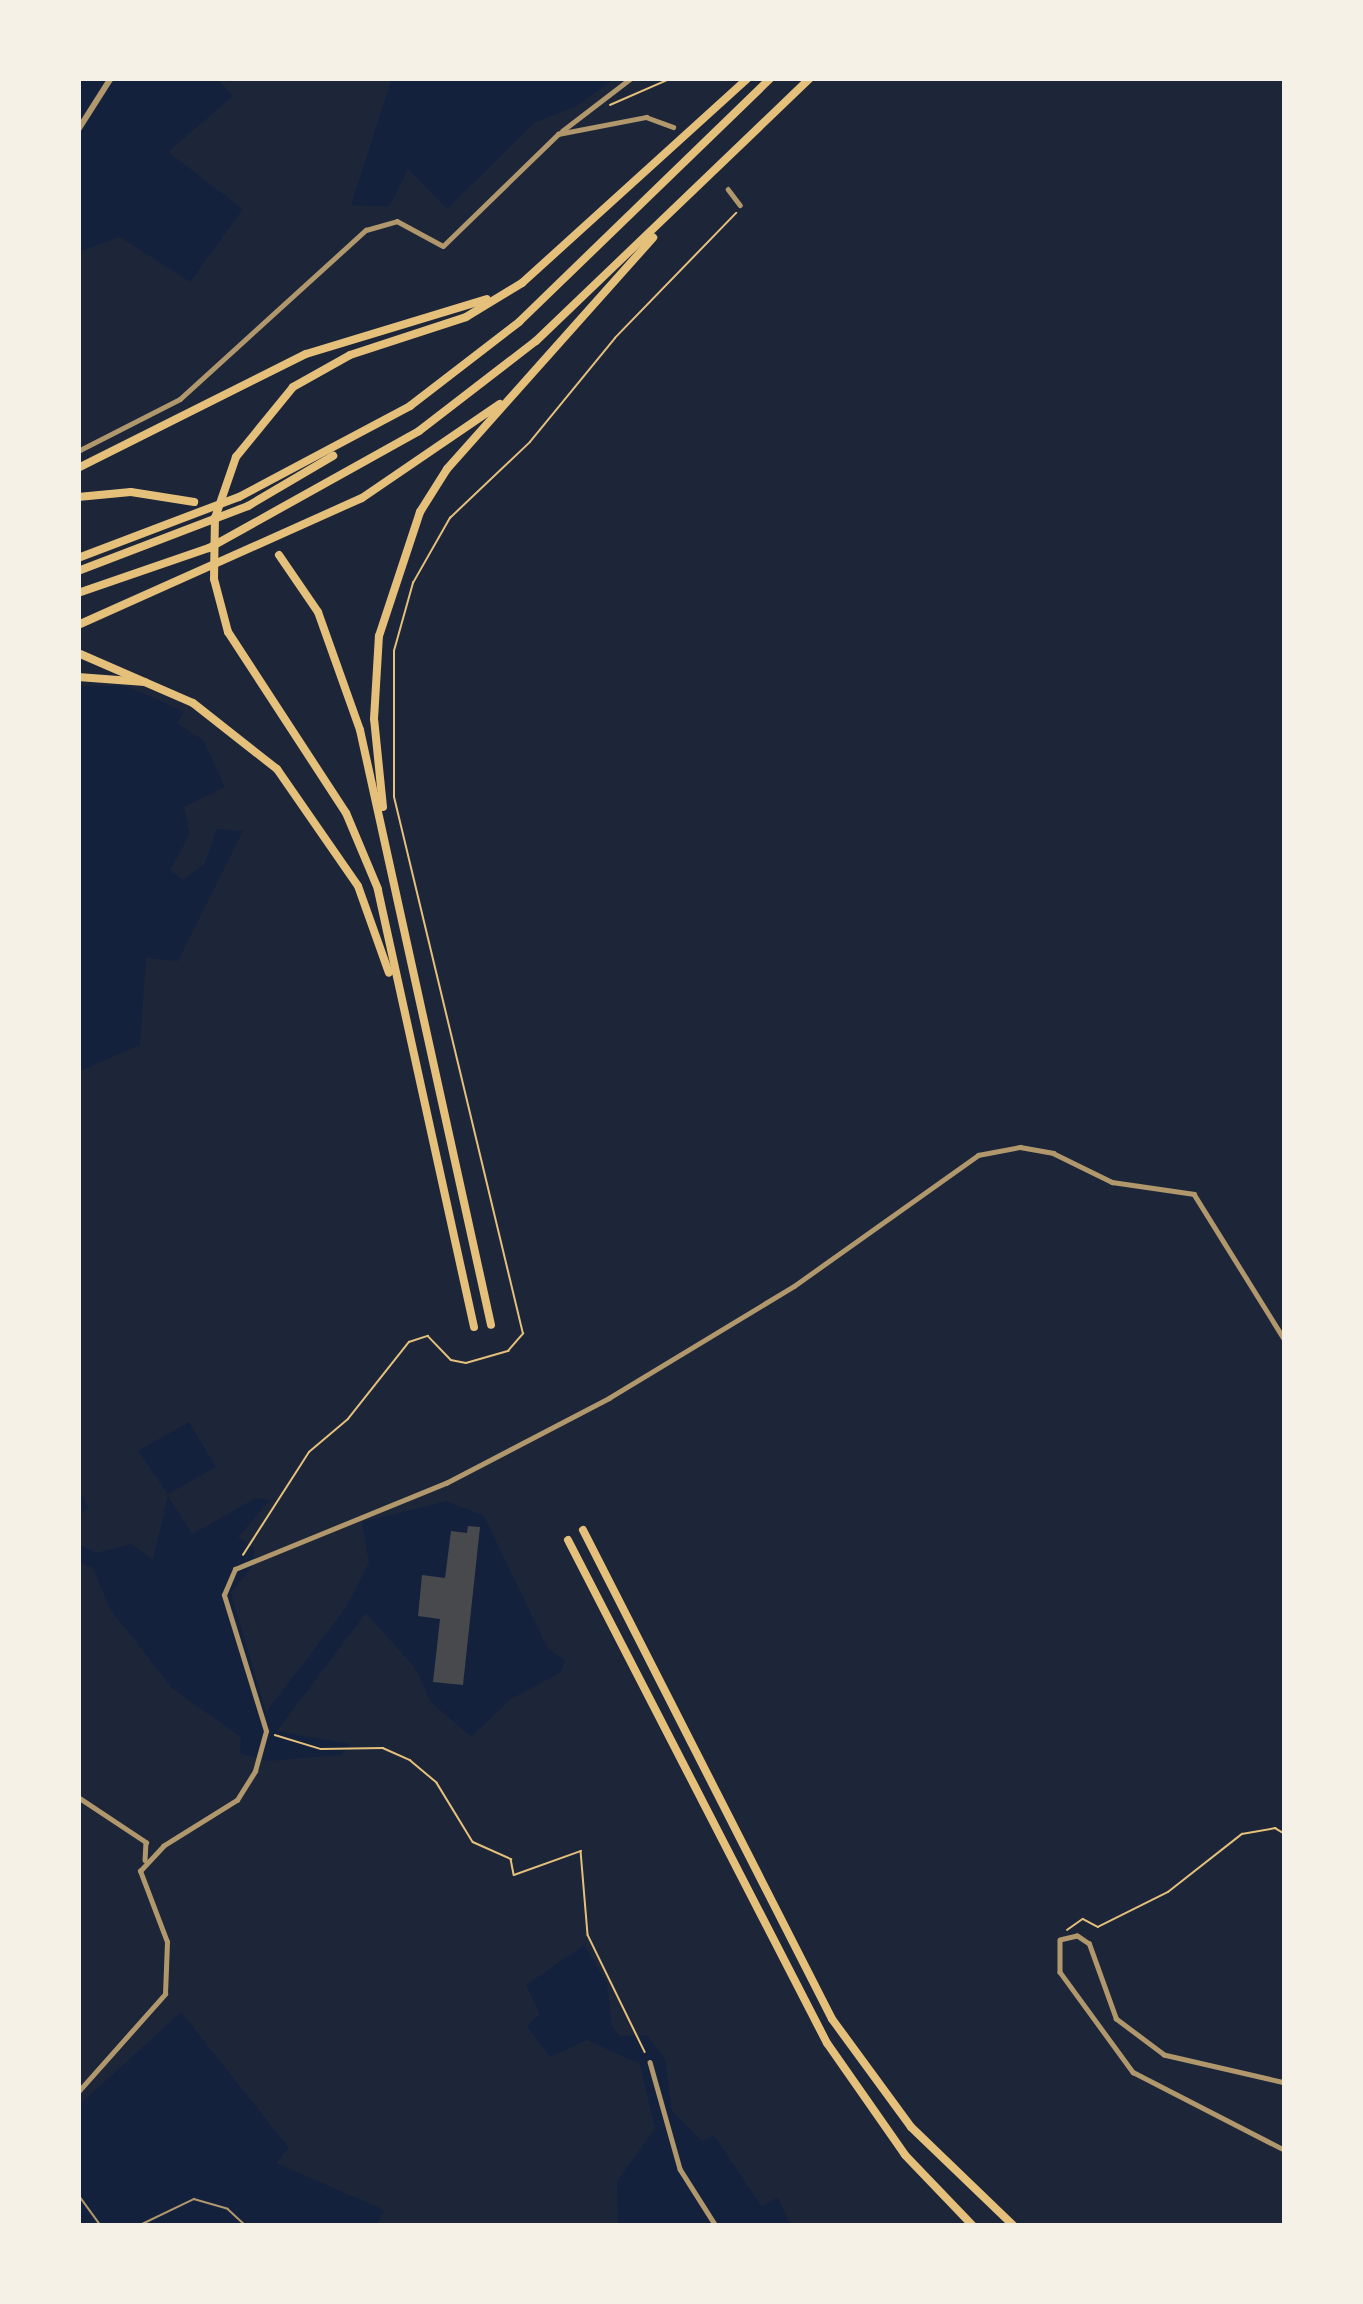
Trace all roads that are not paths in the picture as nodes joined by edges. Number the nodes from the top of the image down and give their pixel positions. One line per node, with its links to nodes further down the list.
1 (111, 78): 7 (street)
2 (632, 78): 8 (street)
3 (748, 78): 12 (highway)
4 (770, 78): 14 (highway)
5 (810, 78): 11 (highway)
6 (674, 127): 8 (street)
7 (78, 130)
8 (558, 134): 15 (street)
9 (728, 189): 10 (street)
10 (738, 207)
11 (674, 212): 13 (highway); 22 (highway)
12 (505, 293): 16 (highway); 28 (highway)
13 (519, 390): 23 (highway); 27 (highway)
14 (364, 436): 20 (highway); 21 (highway)
15 (78, 451)
16 (78, 468)
17 (78, 497): 18 (highway)
18 (194, 502)
19 (279, 555): 27 (highway)
20 (78, 558)
21 (78, 571)
22 (78, 593)
23 (78, 625)
24 (78, 653): 26 (highway)
25 (78, 677): 26 (highway)
26 (158, 685): 28 (highway)
27 (388, 850): 29 (highway)
28 (397, 998): 30 (highway)
29 (491, 1325)
30 (474, 1327)
31 (1285, 1340): 36 (street)
32 (583, 1530): 48 (highway)
33 (568, 1540): 47 (highway)
34 (78, 1797): 35 (street)
35 (146, 1842): 36 (street); 37 (street)
36 (163, 1846): 37 (street)
37 (140, 1870): 40 (street)
38 (650, 2062): 46 (street)
39 (1285, 2083): 41 (street)
40 (78, 2092)
41 (1285, 2150)
42 (78, 2194): 43 (lane)
43 (101, 2226)
44 (139, 2226): 45 (lane)
45 (246, 2226)
46 (716, 2226)
47 (973, 2226)
48 (1014, 2226)

